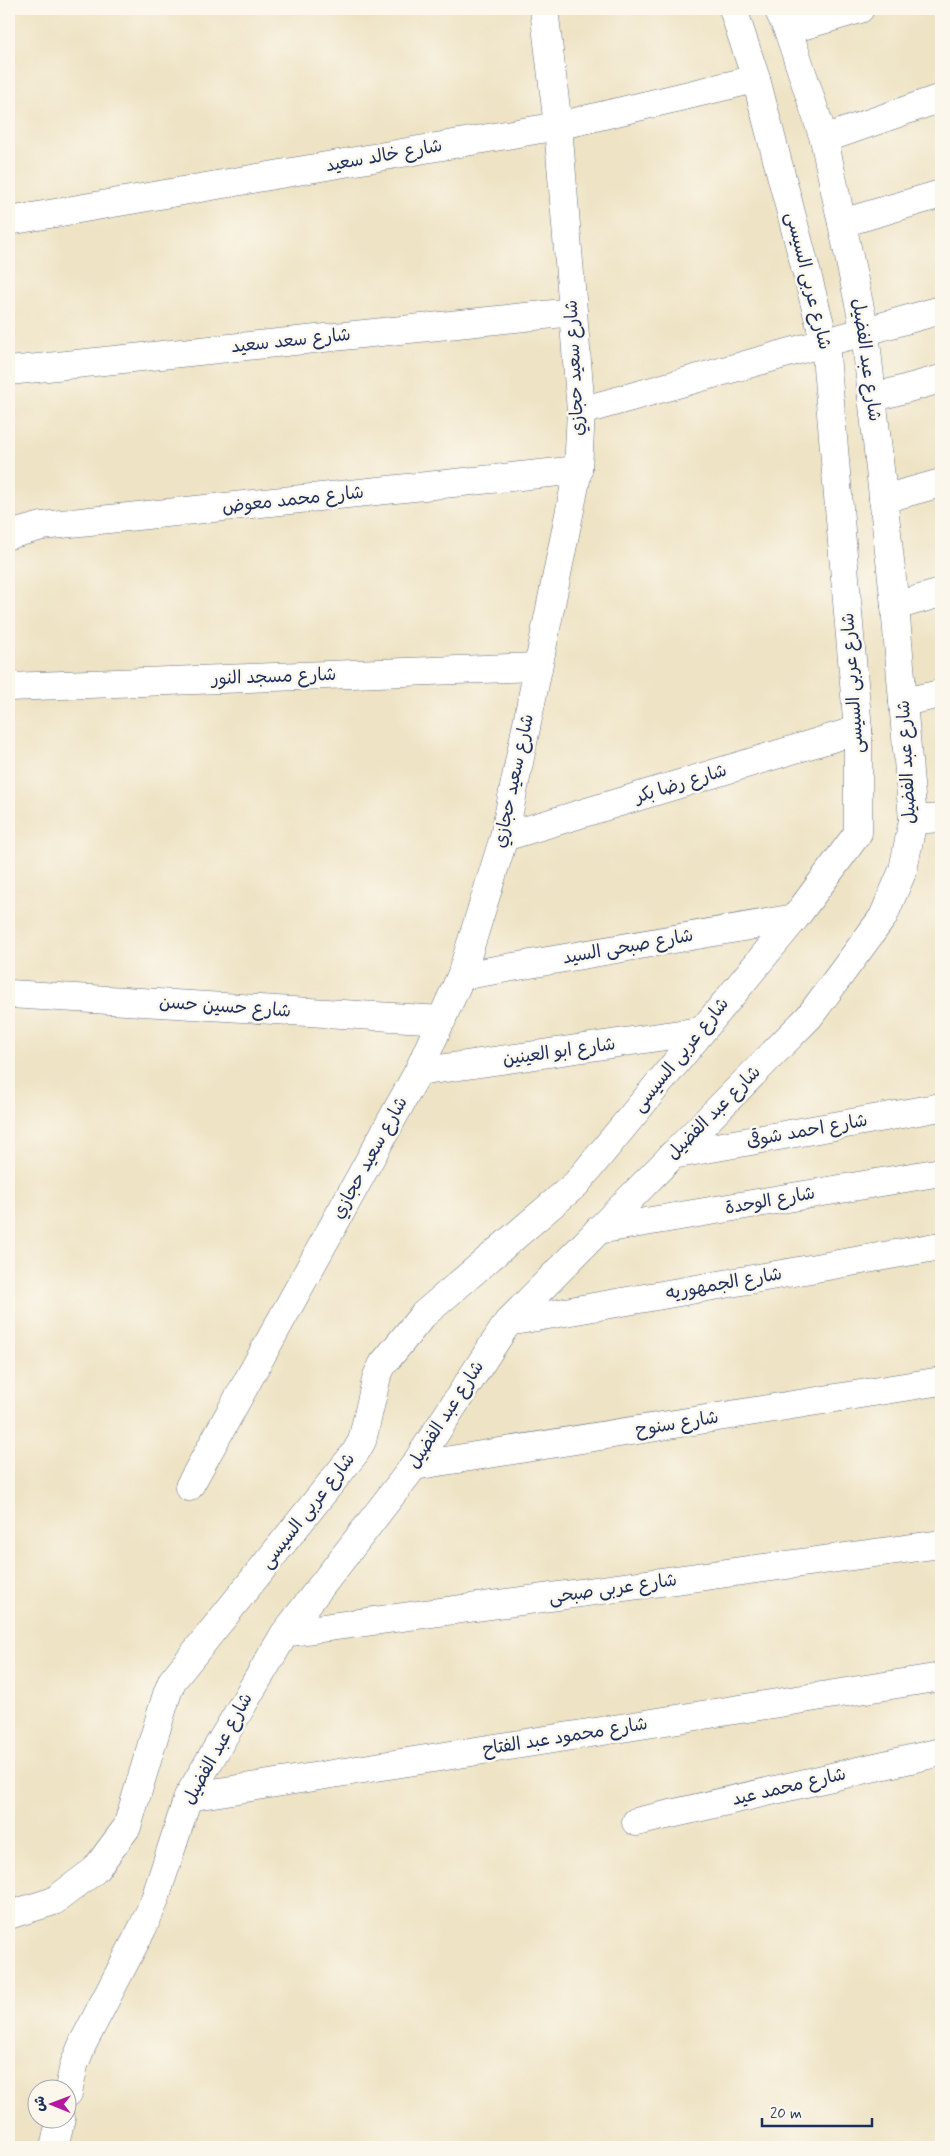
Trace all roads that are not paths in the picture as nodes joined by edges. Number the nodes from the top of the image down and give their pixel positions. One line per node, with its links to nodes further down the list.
1 (544, 9): 7 (street, شارع سعيد حجازي)
2 (733, 9): 5 (street, شارع عربى السيسى)
3 (860, 9): 4 (street)
4 (783, 20): 8 (street, شارع عبد الفضيل)
5 (756, 79): 7 (street, شارع خالد سعيد); 15 (street, شارع عربى السيسى)
6 (941, 98): 8 (street)
7 (558, 126): 10 (street, شارع خالد سعيد); 13 (street, شارع سعيد حجازي)
8 (824, 139): 11 (street, شارع عبد الفضيل)
9 (941, 194): 11 (street)
10 (9, 221)
11 (842, 223): 14 (street, شارع عبد الفضيل)
12 (941, 310): 14 (street)
13 (573, 312): 16 (street, شارع سعد سعيد); 19 (street, شارع سعيد حجازي)
14 (865, 332): 15 (street); 18 (street, شارع عبد الفضيل)
15 (826, 343): 19 (street); 30 (street, شارع عربى السيسى)
16 (9, 370)
17 (941, 379): 18 (street)
18 (872, 398): 22 (street, شارع عبد الفضيل)
19 (581, 411): 20 (street, شارع سعيد حجازي)
20 (578, 470): 23 (street, شارع محمد معوض); 26 (street, شارع سعيد حجازي)
21 (941, 483): 22 (street)
22 (883, 499): 25 (street, شارع عبد الفضيل)
23 (9, 535)
24 (941, 594): 25 (street)
25 (894, 606): 29 (street, شارع عبد الفضيل)
26 (538, 667): 27 (street, شارع مسجد النور); 33 (street, شارع سعيد حجازي)
27 (9, 687)
28 (941, 694): 29 (street)
29 (903, 702): 32 (street, شارع عبد الفضيل)
30 (858, 730): 33 (street, شارع رضا بكر); 34 (street, شارع عربى السيسى)
31 (941, 818): 32 (street)
32 (913, 820): 41 (street, شارع عبد الفضيل)
33 (504, 837): 35 (street, شارع سعيد حجازي)
34 (795, 918): 35 (street, شارع صبحى السيد); 38 (street, شارع عربى السيسى)
35 (461, 976): 37 (street, شارع سعيد حجازي)
36 (9, 994): 37 (street, شارع حسين حسن)
37 (442, 1020): 39 (street, شارع سعيد حجازي)
38 (700, 1031): 39 (street, شارع ابو العينين); 55 (street, شارع عربى السيسى)
39 (418, 1072): 48 (street, شارع سعيد حجازي)
40 (941, 1107): 41 (street, شارع احمد شوقى)
41 (672, 1154): 43 (street, شارع عبد الفضيل)
42 (941, 1172): 43 (street, شارع الوحدة)
43 (598, 1230): 45 (street, شارع عبد الفضيل)
44 (941, 1246): 45 (street, شارع الجمهوريه)
45 (508, 1322): 47 (street, شارع عبد الفضيل)
46 (941, 1382): 47 (street, شارع سنوح)
47 (414, 1466): 50 (street, شارع عبد الفضيل)
48 (189, 1487)
49 (941, 1544): 50 (street, شارع عربى صبحى)
50 (285, 1633): 53 (street, شارع عبد الفضيل)
51 (941, 1677): 53 (street, شارع محمود عبد الفتاح)
52 (941, 1752): 54 (street, شارع محمد عيد)
53 (188, 1797): 56 (street, شارع عبد الفضيل)
54 (636, 1822)
55 (9, 1915)
56 (72, 2078)
57 (59, 2128): 58 (street)
58 (54, 2147)

